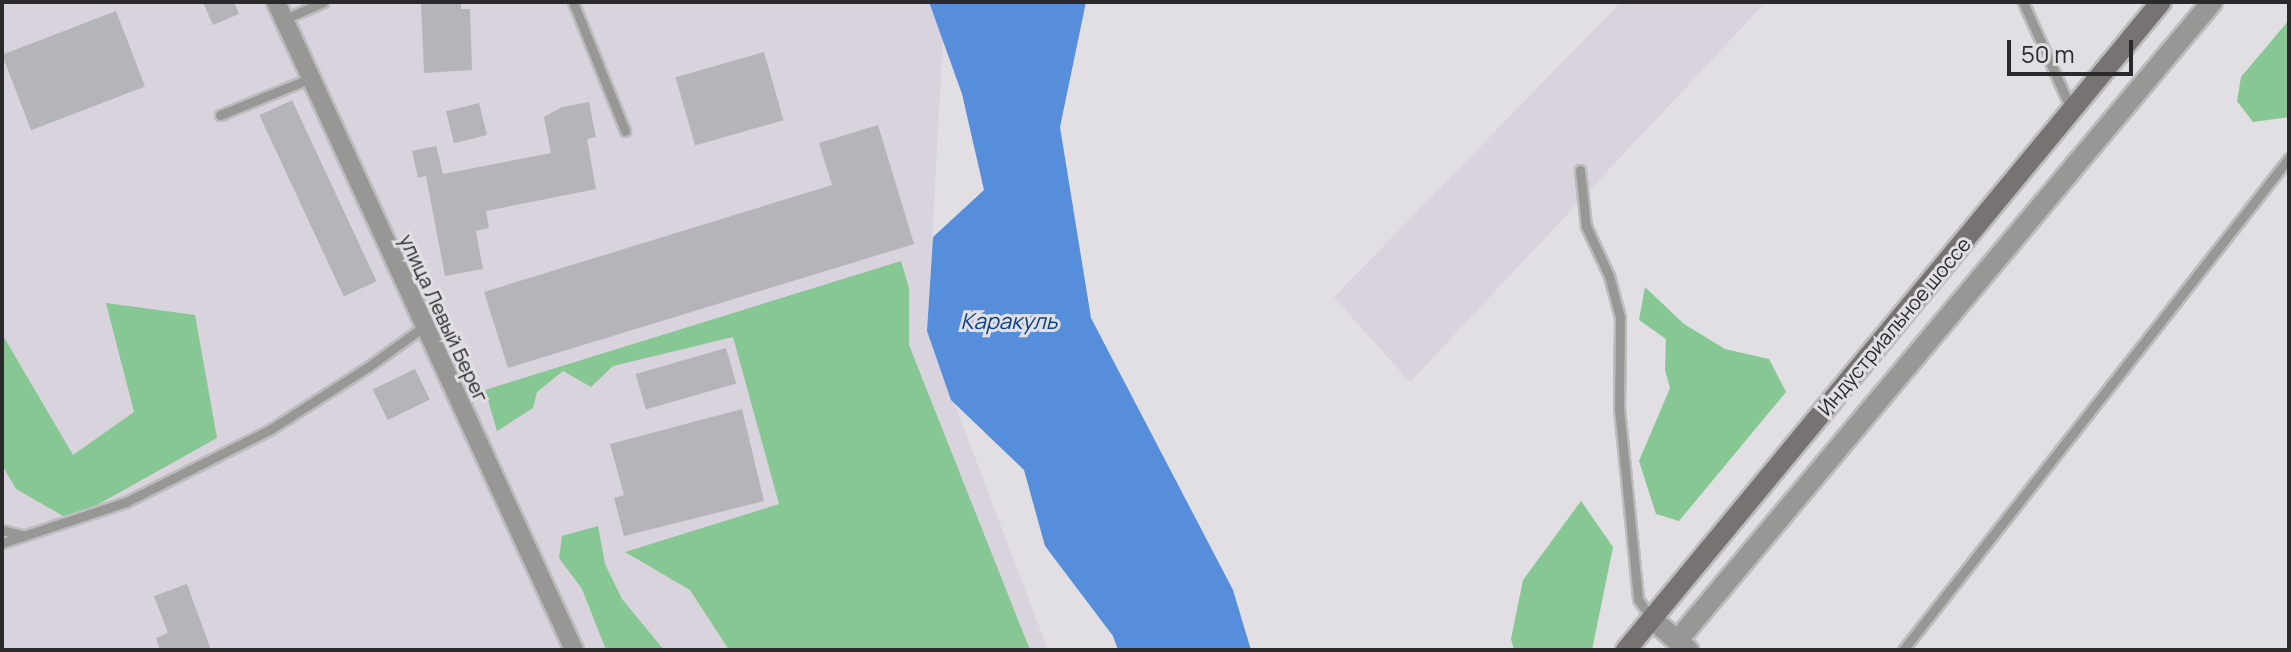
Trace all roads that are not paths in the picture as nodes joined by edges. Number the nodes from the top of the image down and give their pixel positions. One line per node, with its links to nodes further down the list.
1 (276, 2): 7 (street, улица Левый Берег)
2 (323, 2): 7 (lane)
3 (573, 2): 11 (lane)
4 (2023, 2): 9 (lane)
5 (2161, 2): 9 (main road, Индустриальное шоссе)
6 (2212, 2): 19 (street)
7 (285, 19): 8 (street, улица Левый Берег)
8 (311, 78): 10 (lane); 14 (street, улица Левый Берег)
9 (2072, 111): 18 (main road, Индустриальное шоссе)
10 (220, 115)
11 (625, 131)
12 (2289, 158): 22 (lane)
13 (1580, 170): 18 (lane)
14 (423, 327): 16 (lane); 20 (street, улица Левый Берег)
15 (2, 530): 16 (lane)
16 (22, 535): 17 (lane)
17 (2, 543)
18 (1652, 619): 19 (street); 21 (main road, Индустриальное шоссе)
19 (1684, 647)
20 (574, 650)
21 (1626, 650)
22 (1903, 650)

